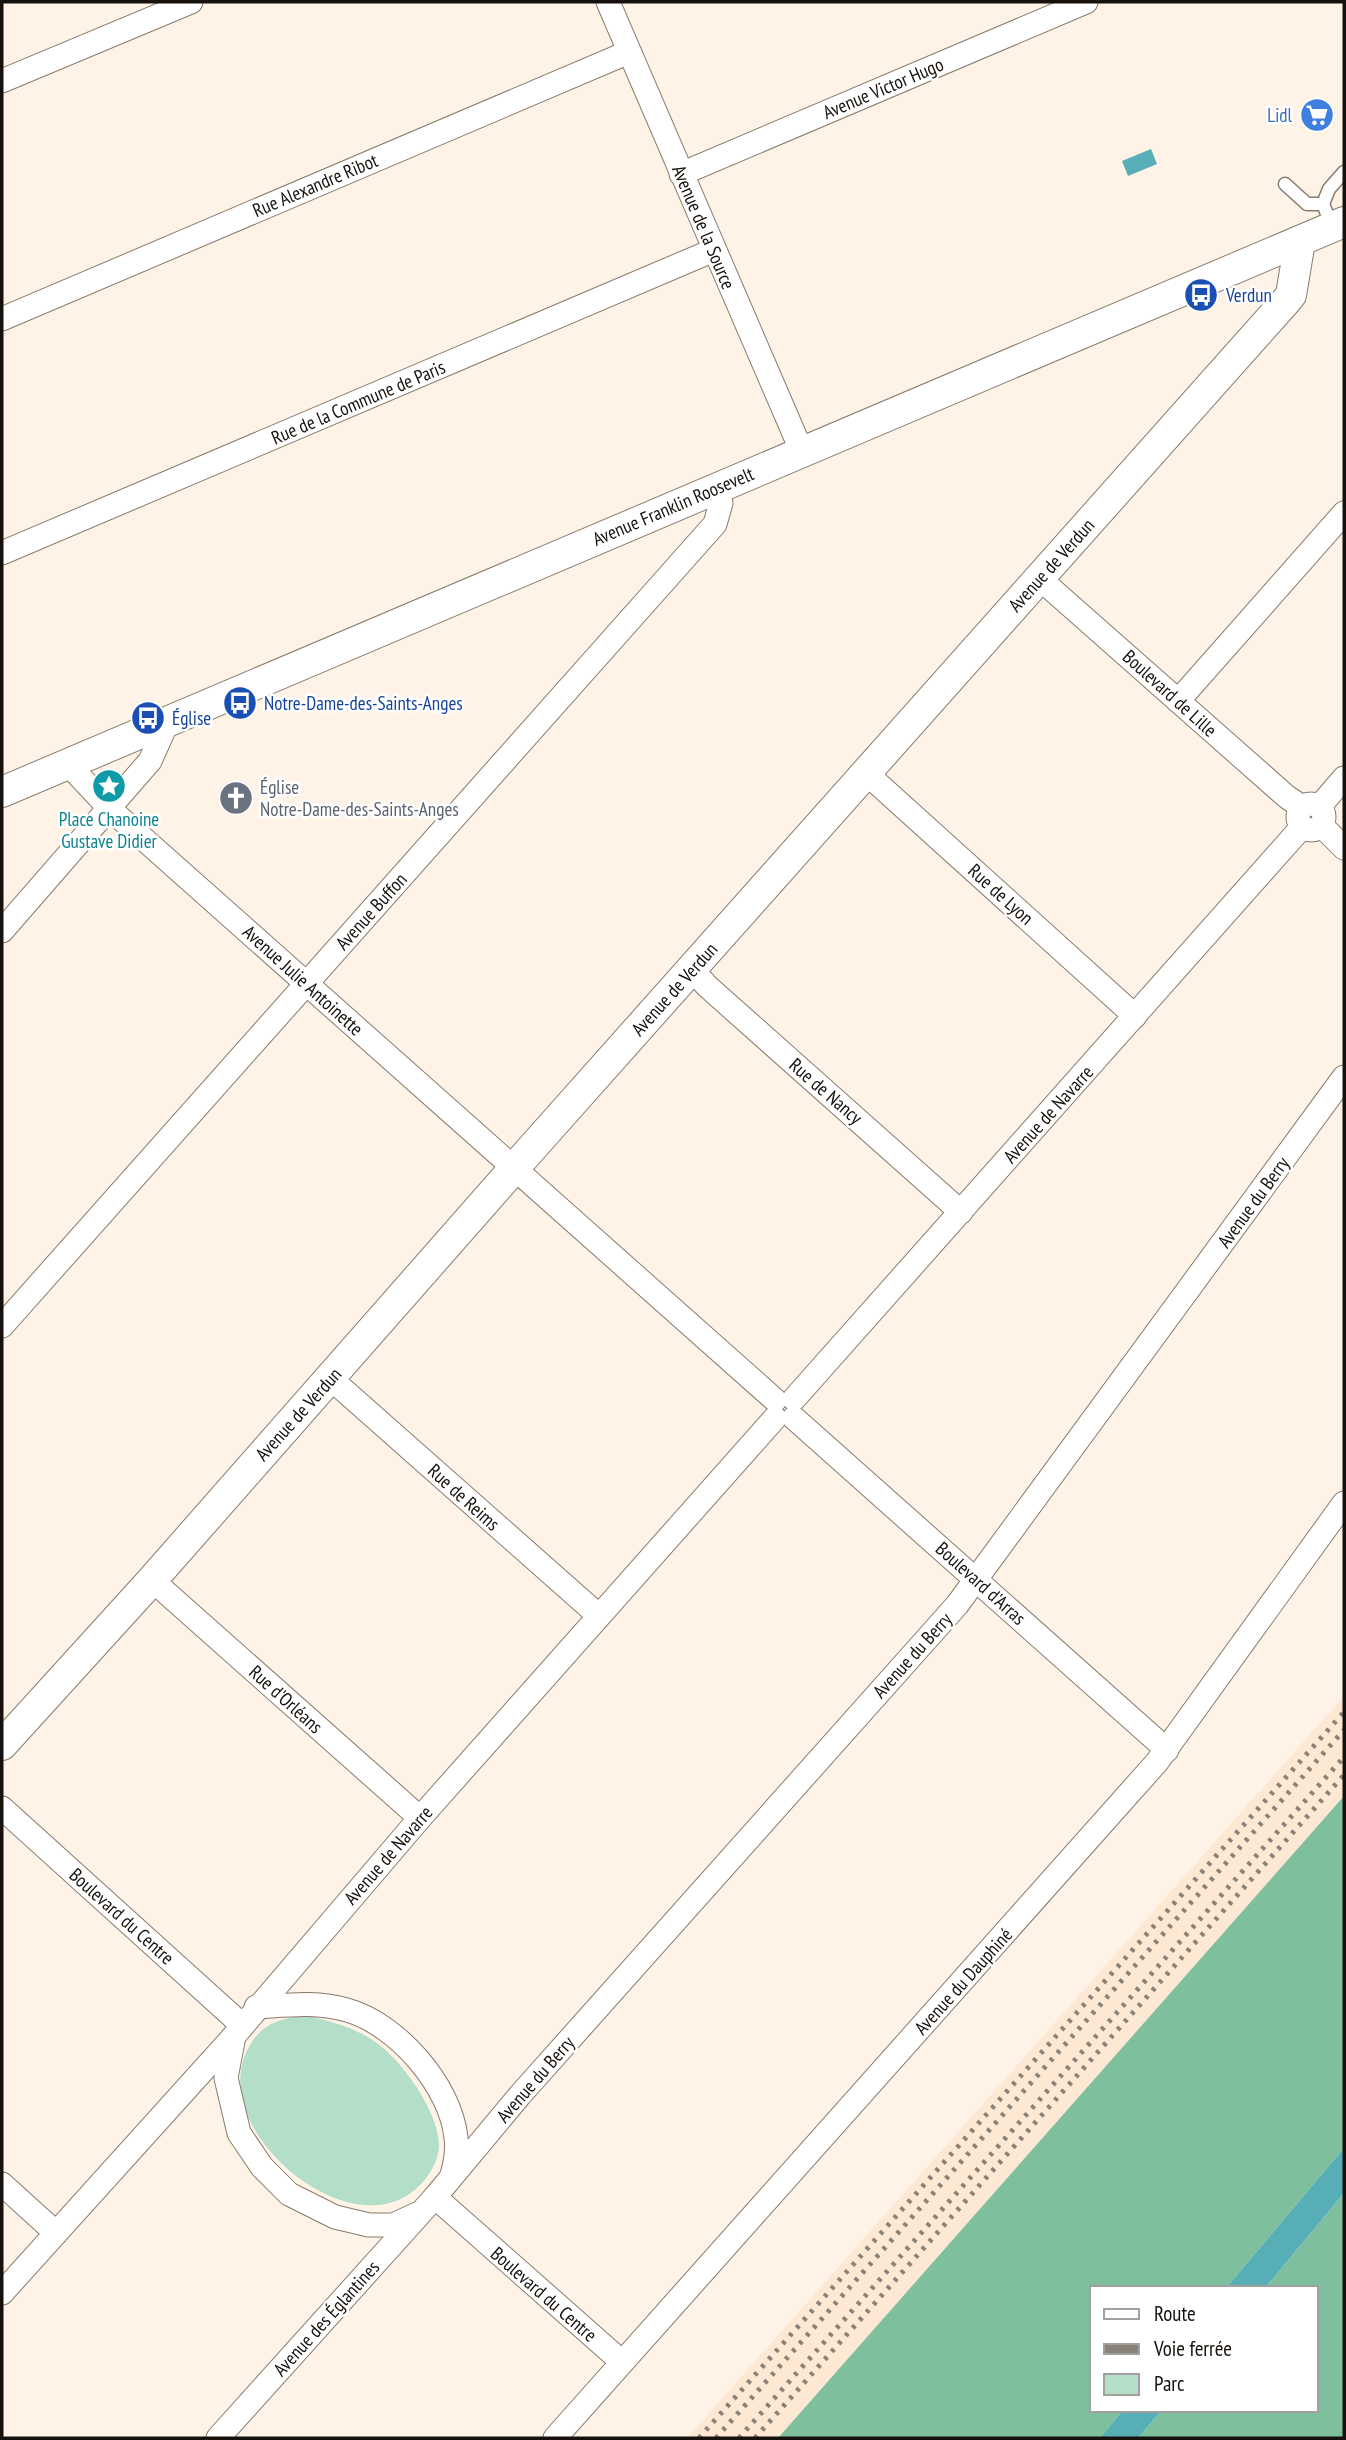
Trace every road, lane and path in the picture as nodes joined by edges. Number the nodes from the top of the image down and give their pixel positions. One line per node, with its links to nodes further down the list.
1 (191, 2): 5 (street)
2 (608, 2): 4 (street, Avenue de la Source)
3 (1086, 2): 7 (street, Avenue Victor Hugo)
4 (629, 52): 7 (street, Avenue de la Source); 12 (street, Rue Alexandre Ribot)
5 (2, 81)
6 (1344, 172): 9 (lane)
7 (681, 174): 11 (street, Avenue de la Source)
8 (1285, 184): 9 (lane)
9 (1333, 218): 10 (street, Avenue Franklin Roosevelt)
10 (1300, 241): 13 (street, Avenue Franklin Roosevelt); 17 (street, Avenue de Verdun)
11 (714, 250): 13 (street, Avenue de la Source); 16 (street, Rue de la Commune de Paris)
12 (2, 319)
13 (802, 452): 14 (street, Avenue Franklin Roosevelt)
14 (718, 487): 19 (street, Avenue Franklin Roosevelt); 29 (street, Avenue Buffon)
15 (1344, 513): 18 (street)
16 (2, 553)
17 (1039, 578): 18 (street, Boulevard de Lille); 21 (street, Avenue de Verdun)
18 (1178, 701): 25 (street, Boulevard de Lille)
19 (167, 723): 20 (street, Avenue Franklin Roosevelt); 24 (street)
20 (68, 764): 23 (street, Avenue Franklin Roosevelt); 24 (street, Avenue Julie Antoinette)
21 (866, 773): 28 (street, Avenue de Verdun); 30 (street, Rue de Lyon)
22 (1344, 778): 25 (street, Avenue de Navarre)
23 (2, 792)
24 (110, 809): 27 (street); 29 (street, Avenue Julie Antoinette)
25 (1311, 816): 26 (street, Boulevard de Lille); 30 (street, Avenue de Navarre)
26 (1344, 848)
27 (2, 931)
28 (691, 969): 32 (street, Avenue de Verdun); 34 (street, Rue de Nancy)
29 (306, 983): 32 (street, Avenue Julie Antoinette); 35 (street, Avenue Buffon)
30 (1135, 1016): 34 (street, Avenue de Navarre)
31 (1344, 1077): 39 (street, Avenue du Berry)
32 (515, 1168): 33 (street, Avenue Julie Antoinette); 36 (street, Avenue de Verdun)
33 (542, 1193): 37 (street, Boulevard d'Arras)
34 (961, 1212): 37 (street, Avenue de Navarre)
35 (2, 1326)
36 (330, 1378): 40 (street, Avenue de Verdun); 41 (street, Rue de Reims)
37 (784, 1409): 39 (street, Boulevard d'Arras); 41 (street, Avenue de Navarre)
38 (1344, 1503): 43 (street, Avenue du Dauphiné)
39 (977, 1579): 43 (street, Boulevard d'Arras); 47 (street, Avenue du Berry)
40 (152, 1580): 42 (street, Avenue de Verdun); 45 (street, Rue d'Orléans)
41 (598, 1615): 45 (street, Avenue de Navarre)
42 (11, 1734)
43 (1167, 1750): 52 (street, Avenue du Dauphiné)
44 (2, 1808): 46 (street, Boulevard du Centre)
45 (420, 1818): 46 (street, Avenue de Navarre)
46 (244, 2023): 47 (street); 49 (street); 50 (street, Avenue de Navarre)
47 (451, 2178): 49 (street, Avenue du Berry)
48 (2, 2185): 50 (street)
49 (428, 2204): 52 (street, Boulevard du Centre); 53 (street, Avenue des Églantines)
50 (56, 2233): 51 (street, Avenue de Navarre)
51 (2, 2293)
52 (622, 2362): 54 (street, Avenue du Dauphiné)
53 (218, 2438)
54 (555, 2438)

